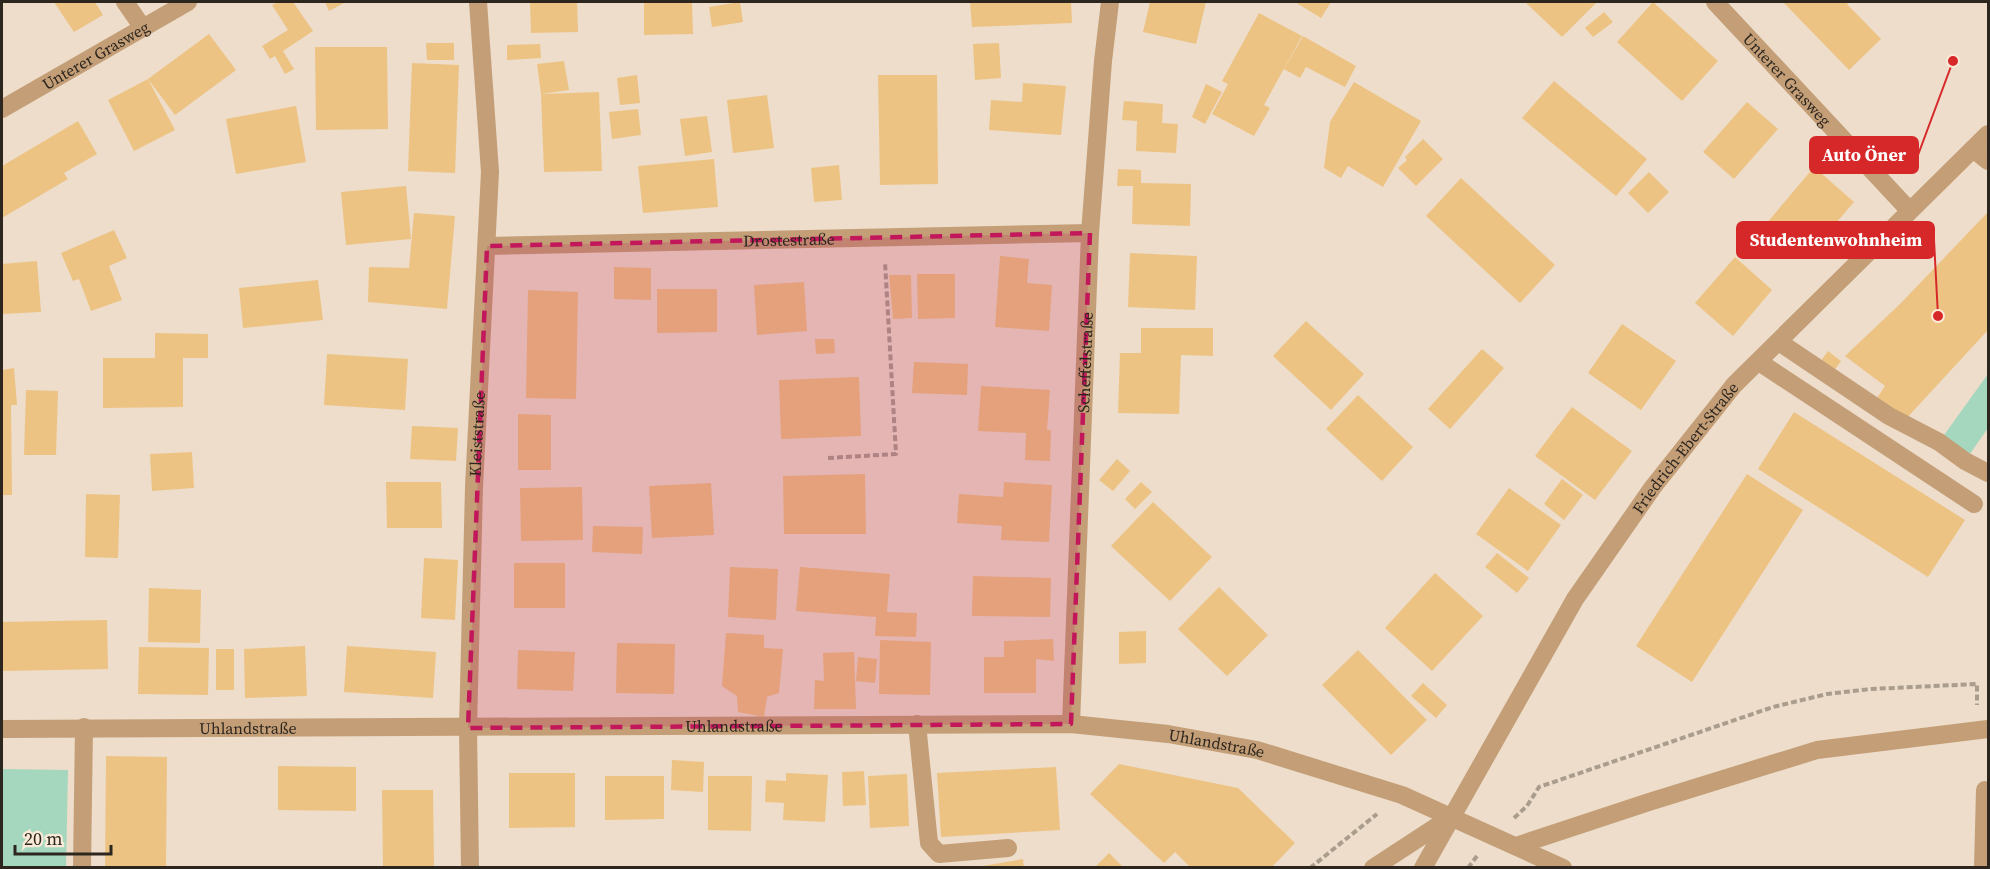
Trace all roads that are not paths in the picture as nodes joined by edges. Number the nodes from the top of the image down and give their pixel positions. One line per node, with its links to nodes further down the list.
1 (125, 2): 6 (street)
2 (189, 2): 6 (street, Unterer Grasweg)
3 (478, 2): 13 (street, Kleiststraße)
4 (1110, 2): 12 (street, Scheffelstraße)
5 (1715, 2): 11 (street, Unterer Grasweg)
6 (144, 28): 7 (street, Unterer Grasweg)
7 (2, 109)
8 (1989, 134): 9 (street, Friedrich-Ebert-Straße)
9 (1973, 149): 10 (street); 11 (street, Friedrich-Ebert-Straße)
10 (1989, 160)
11 (1909, 210): 14 (street, Friedrich-Ebert-Straße)
12 (1090, 233): 13 (street, Drostestraße); 19 (street, Scheffelstraße)
13 (487, 246): 21 (street, Kleiststraße)
14 (1779, 342): 15 (street, Friedrich-Ebert-Straße); 16 (street)
15 (1759, 362): 17 (street); 25 (street, Friedrich-Ebert-Straße)
16 (1989, 473)
17 (1974, 504)
18 (917, 724): 19 (street, Uhlandstraße); 21 (street, Uhlandstraße); 27 (street)
19 (1071, 724): 25 (street, Uhlandstraße)
20 (84, 727): 21 (street, Uhlandstraße); 22 (street, Uhlandstraße); 28 (street)
21 (468, 728): 29 (street, Kleiststraße)
22 (2, 729)
23 (1983, 729): 26 (street)
24 (1984, 790): 33 (street)
25 (1452, 816): 26 (street); 30 (street, Friedrich-Ebert-Straße); 31 (street, Friedrich-Ebert-Straße)
26 (1516, 846): 32 (street)
27 (1008, 848)
28 (82, 867)
29 (470, 867)
30 (1373, 867)
31 (1423, 867)
32 (1563, 867)
33 (1983, 867)

